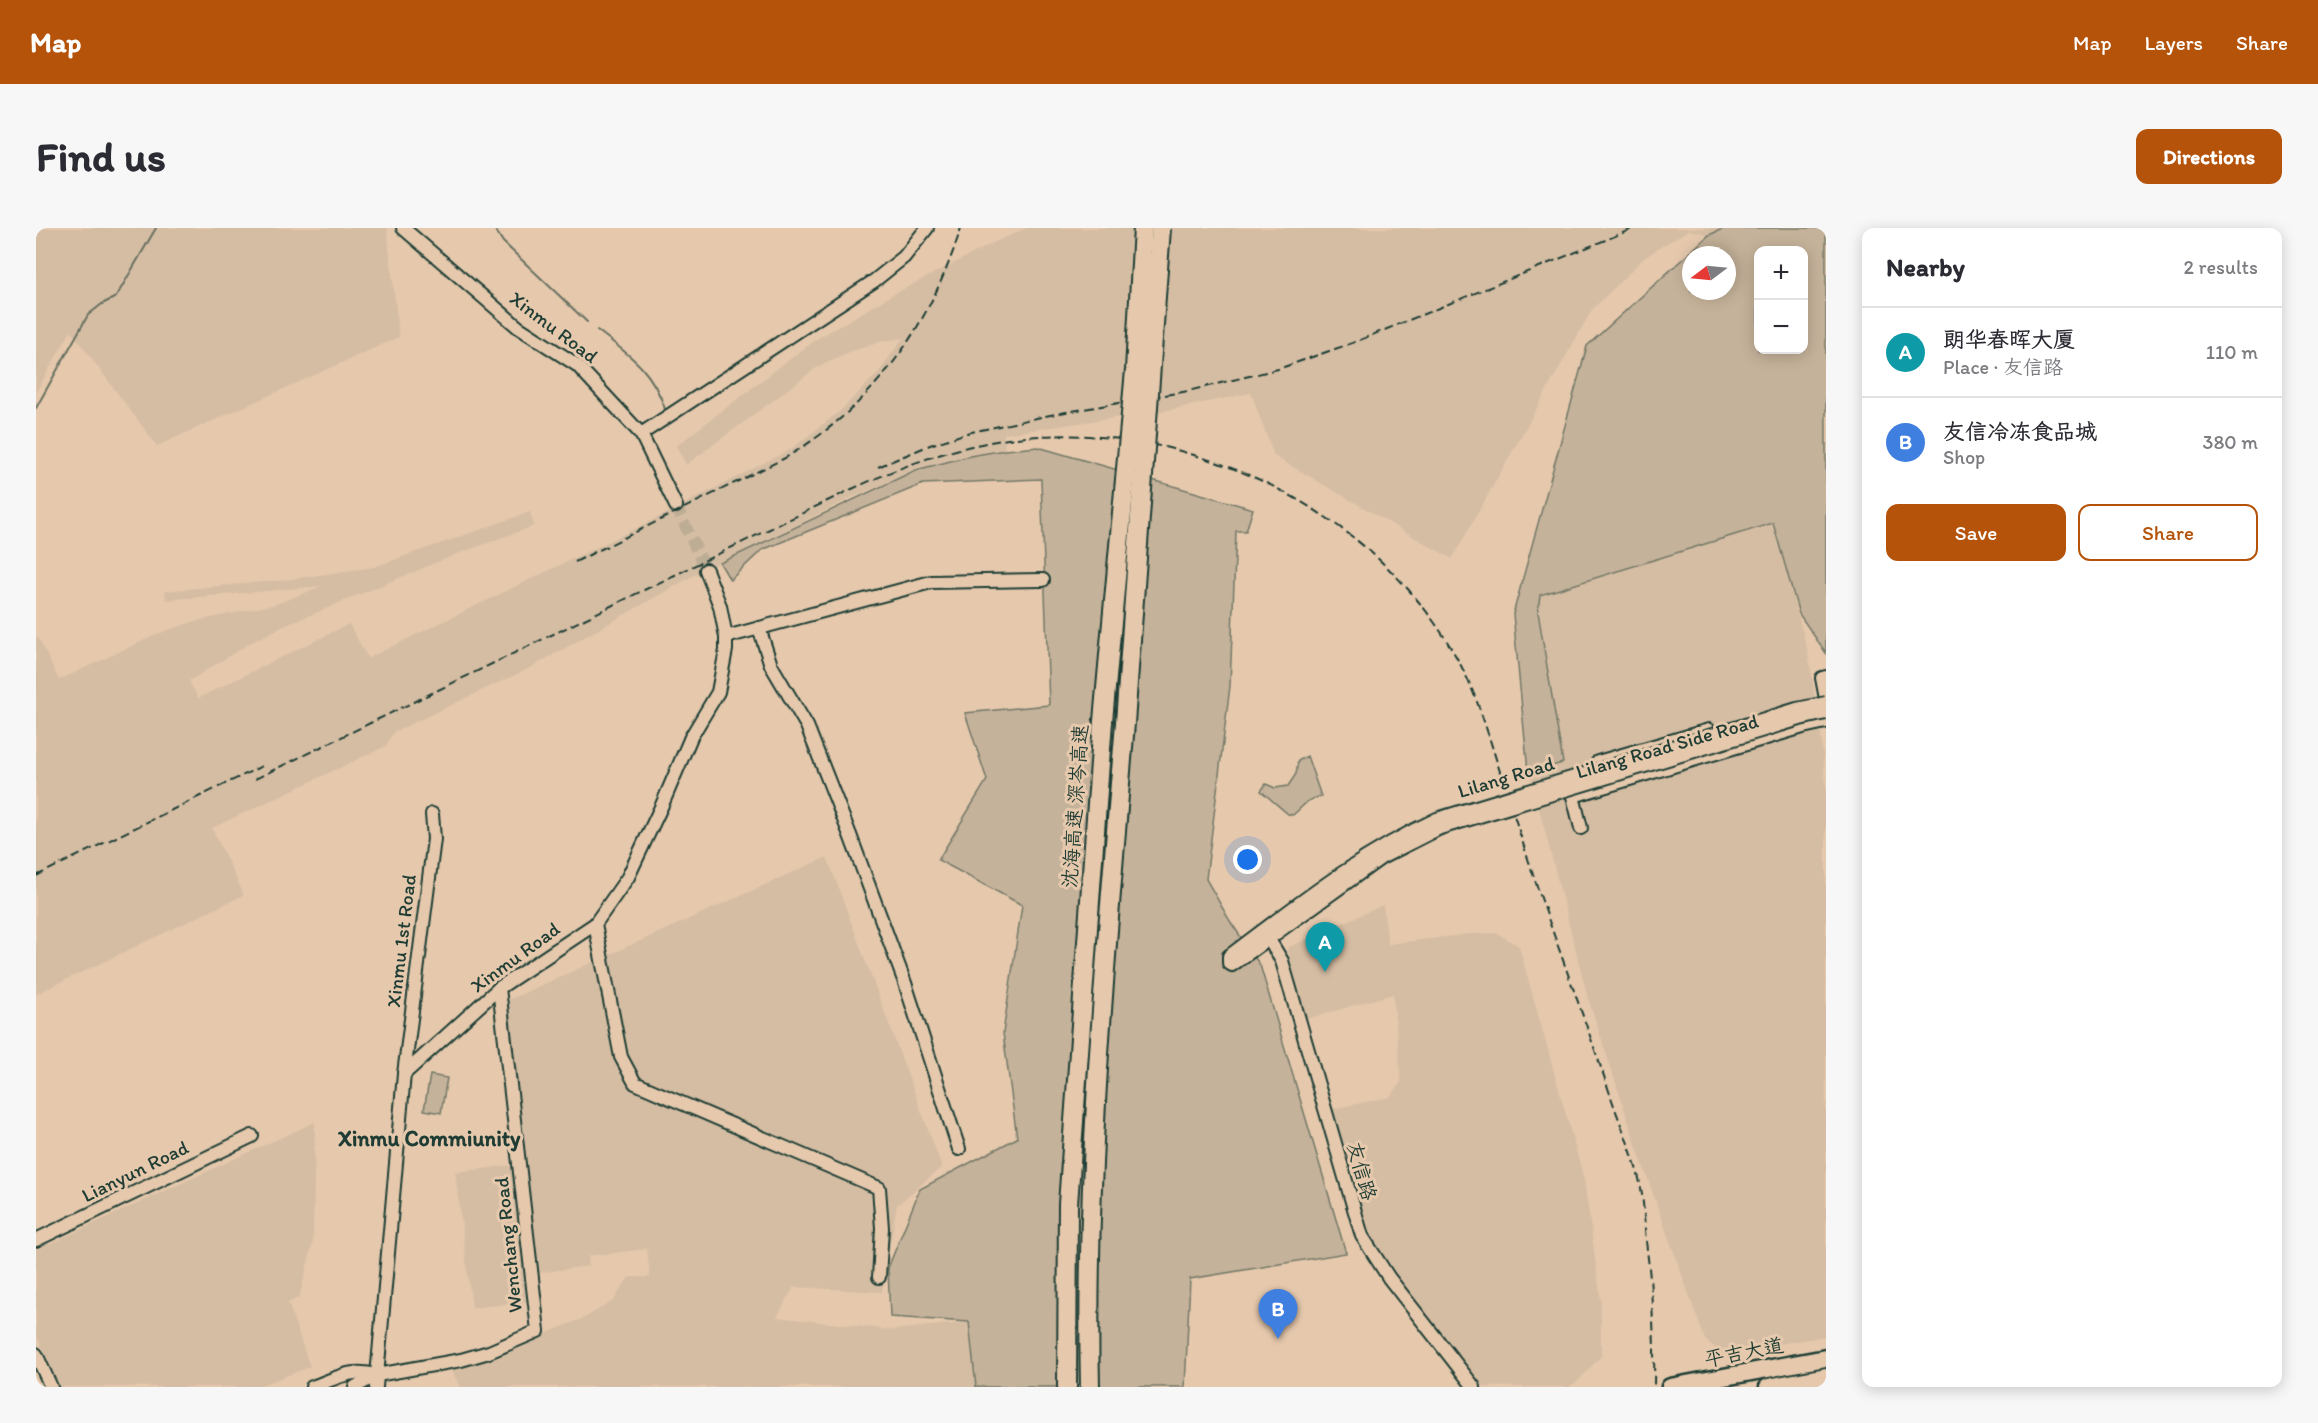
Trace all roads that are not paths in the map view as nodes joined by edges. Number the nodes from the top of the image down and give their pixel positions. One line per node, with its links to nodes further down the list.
1 (403, 228): 5 (street, Xinmu Road)
2 (927, 228): 5 (street)
3 (1143, 228): 36 (highway, 沈海高速 深岑高速, bridge)
4 (1161, 228): 37 (highway, bridge)
5 (640, 434): 6 (street, Xinmu Road)
6 (676, 506)
7 (706, 570): 10 (street, Xinmu Road)
8 (1043, 580): 9 (street)
9 (759, 628): 10 (street); 24 (street)
10 (726, 637): 19 (street, Xinmu Road)
11 (1826, 677): 12 (street)
12 (1826, 699): 15 (street, Lilang Road Side Road); 17 (street, Lilang Road, bridge)
13 (1826, 713): 17 (street, Lilang Road, bridge)
14 (1826, 722): 15 (street, Lilang Road Side Road)
15 (1573, 796): 18 (street)
16 (432, 813): 22 (street, Xinmu 1st Road)
17 (1438, 824): 20 (street, Lilang Road); 20 (street, Lilang Road)
18 (1581, 828)
19 (595, 924): 21 (street, Xinmu Road); 26 (street)
20 (1265, 940): 38 (street, 友信路); 39 (street, 友信路)
21 (499, 988): 22 (street, Xinmu Road); 31 (street, Wenchang Road)
22 (404, 1074): 31 (street)
23 (252, 1136): 25 (street, Lianyun Road)
24 (959, 1149)
25 (36, 1240)
26 (879, 1277)
27 (36, 1354): 33 (street)
28 (1826, 1358): 40 (main road, 平吉大道)
29 (36, 1374): 32 (street)
30 (1826, 1376): 41 (main road, 平吉大道)
31 (377, 1381): 34 (street); 35 (street)
32 (42, 1387)
33 (51, 1387)
34 (312, 1387)
35 (355, 1387)
36 (1067, 1387)
37 (1090, 1387)
38 (1465, 1387)
39 (1474, 1387)
40 (1670, 1387)
41 (1768, 1387)

